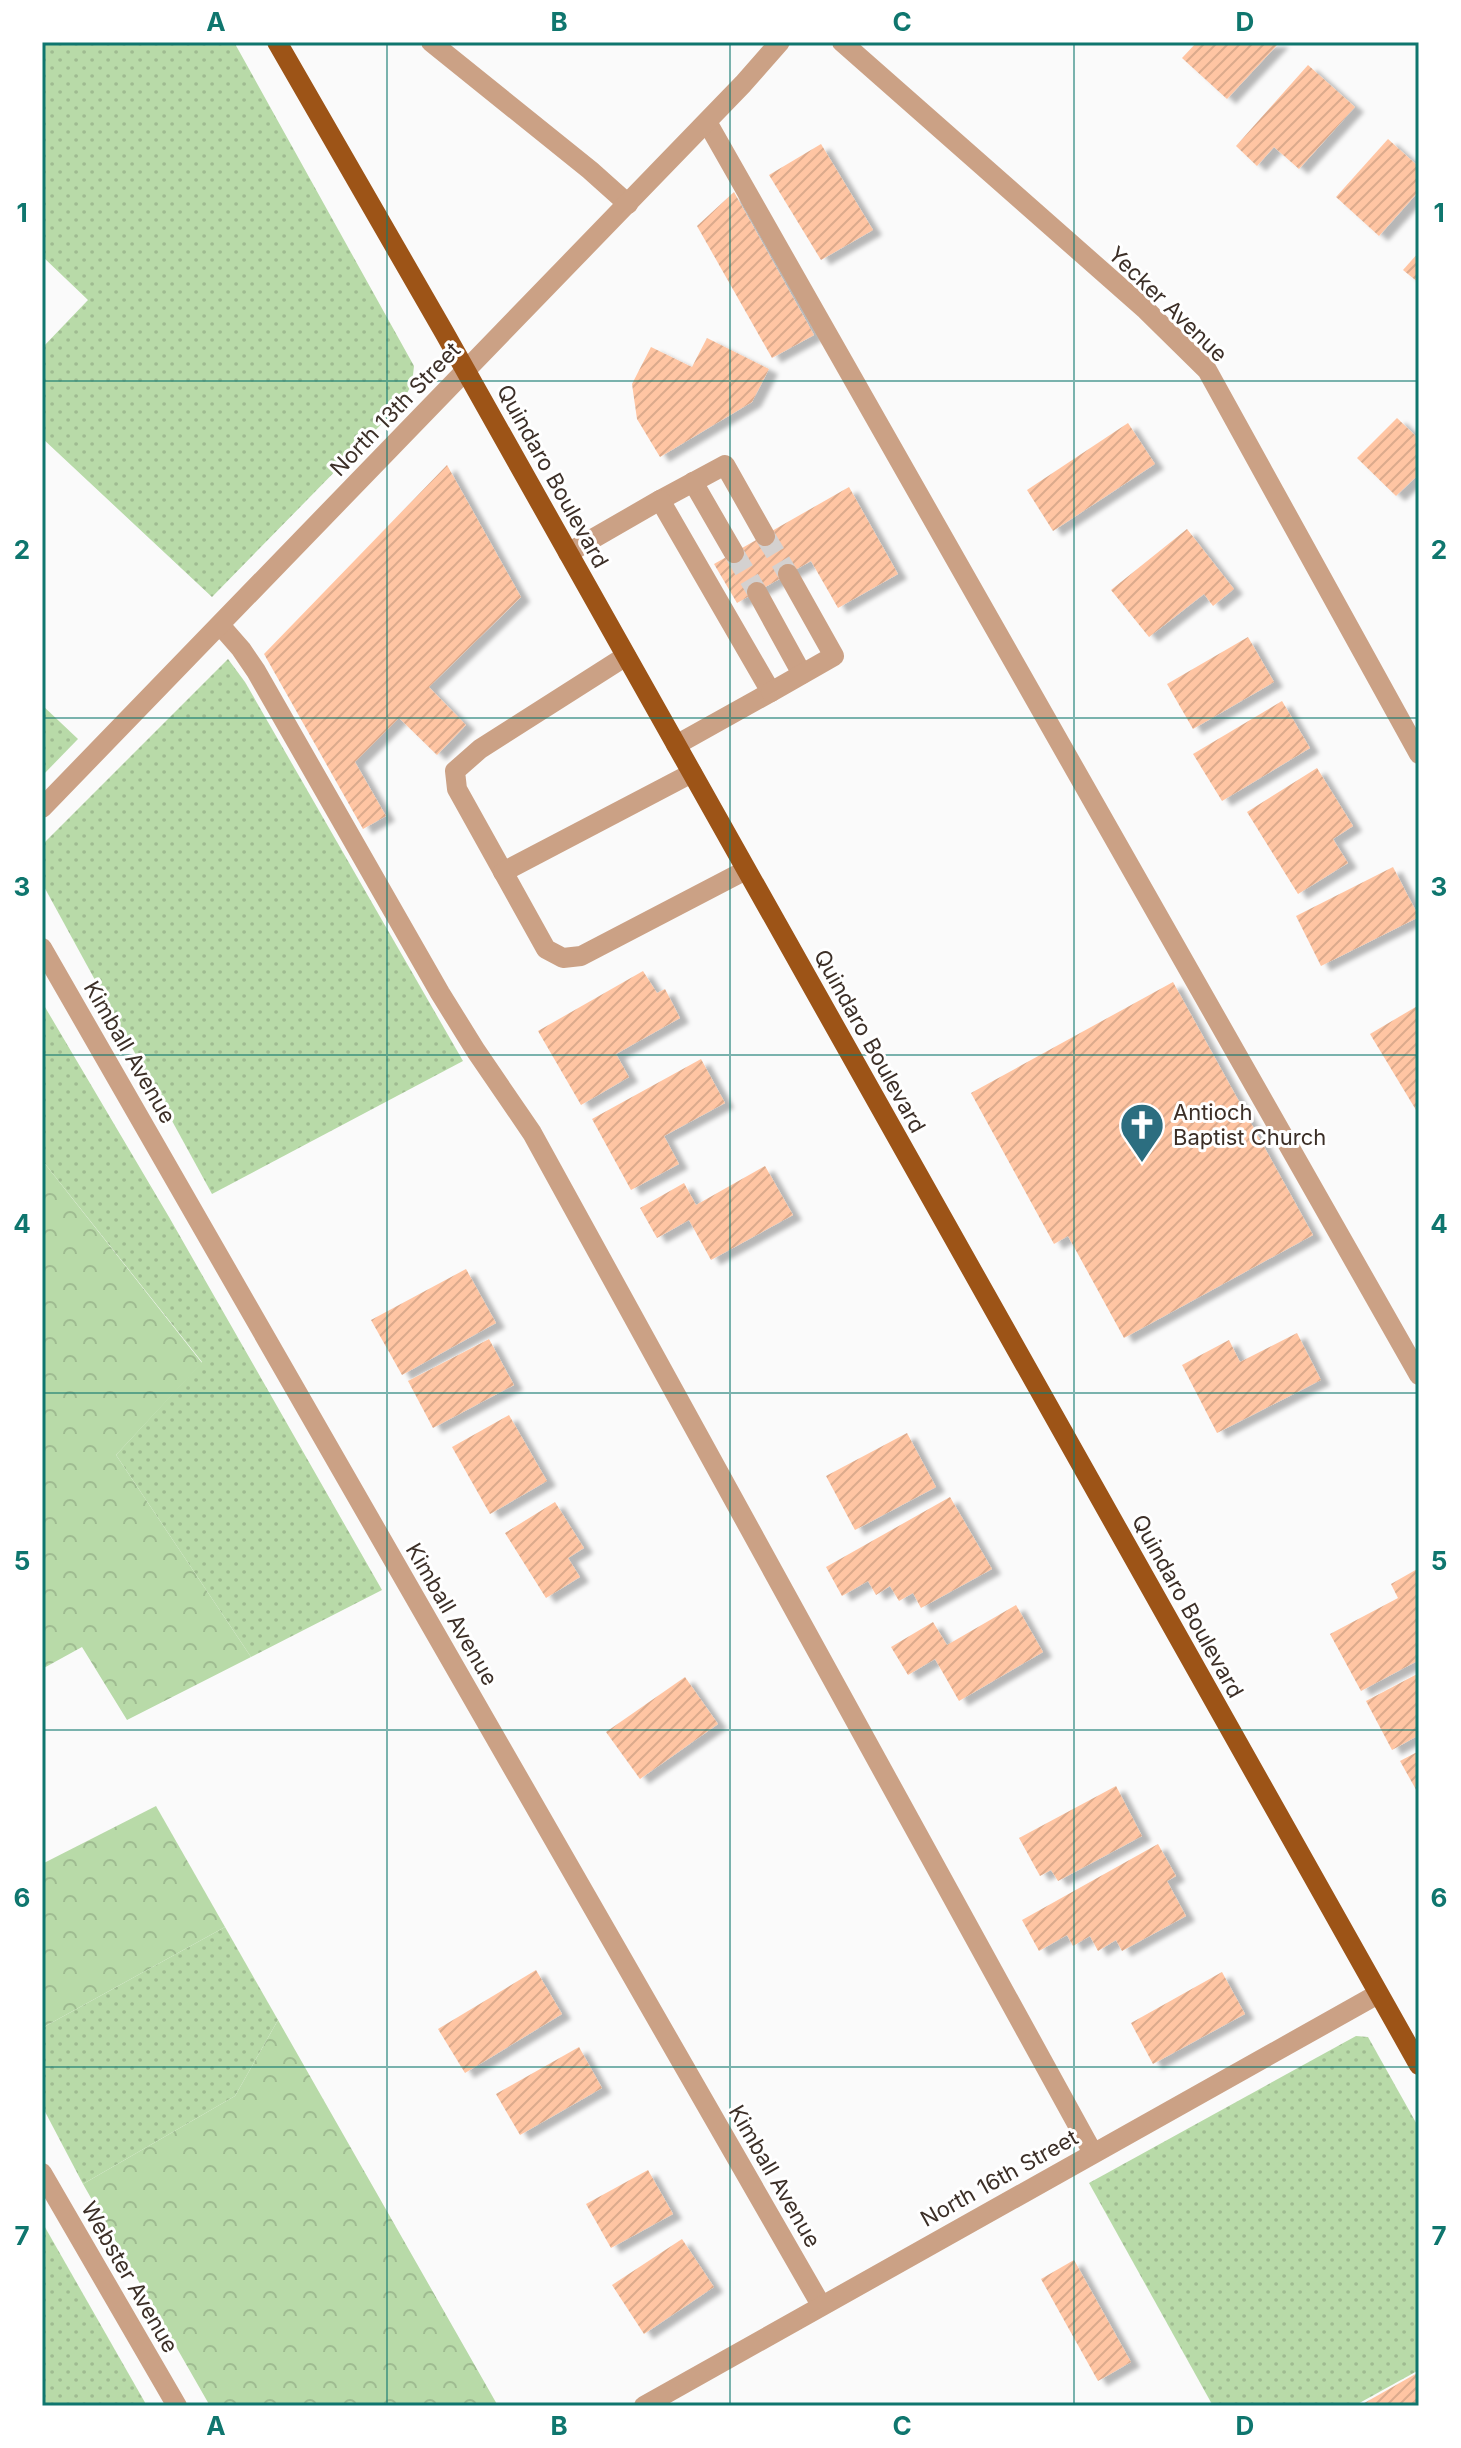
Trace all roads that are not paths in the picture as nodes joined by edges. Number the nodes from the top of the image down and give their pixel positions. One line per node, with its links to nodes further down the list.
1 (277, 42): 7 (main road, Quindaro Boulevard)
2 (431, 42): 6 (street)
3 (780, 42): 5 (street, North 13th Street)
4 (842, 42): 20 (street, Yecker Avenue)
5 (707, 122): 6 (street, North 13th Street); 26 (street)
6 (628, 204): 7 (street, North 13th Street)
7 (466, 371): 11 (main road, Quindaro Boulevard); 15 (street, North 13th Street)
8 (693, 482): 9 (street); 10 (street); 12 (street)
9 (660, 500): 11 (street); 18 (street)
10 (765, 536)
11 (568, 553): 16 (main road, Quindaro Boulevard)
12 (734, 553)
13 (788, 574): 17 (street)
14 (757, 592): 17 (street)
15 (220, 625): 22 (street, North 13th Street); 29 (street)
16 (626, 656): 19 (main road, Quindaro Boulevard); 24 (street)
17 (802, 674): 18 (street)
18 (771, 692): 19 (street)
19 (676, 745): 21 (main road, Quindaro Boulevard)
20 (1419, 754)
21 (692, 773): 23 (main road, Quindaro Boulevard); 24 (street)
22 (42, 808)
23 (746, 870): 24 (street); 27 (main road, Quindaro Boulevard)
24 (503, 872)
25 (42, 948): 31 (street, Kimball Avenue)
26 (1419, 1375)
27 (1378, 1994): 28 (main road, Quindaro Boulevard); 29 (street, North 16th Street)
28 (1419, 2065)
29 (1093, 2153): 31 (street, North 16th Street)
30 (42, 2173): 32 (street, Webster Avenue)
31 (821, 2305): 33 (street, North 16th Street)
32 (177, 2406)
33 (644, 2406)

